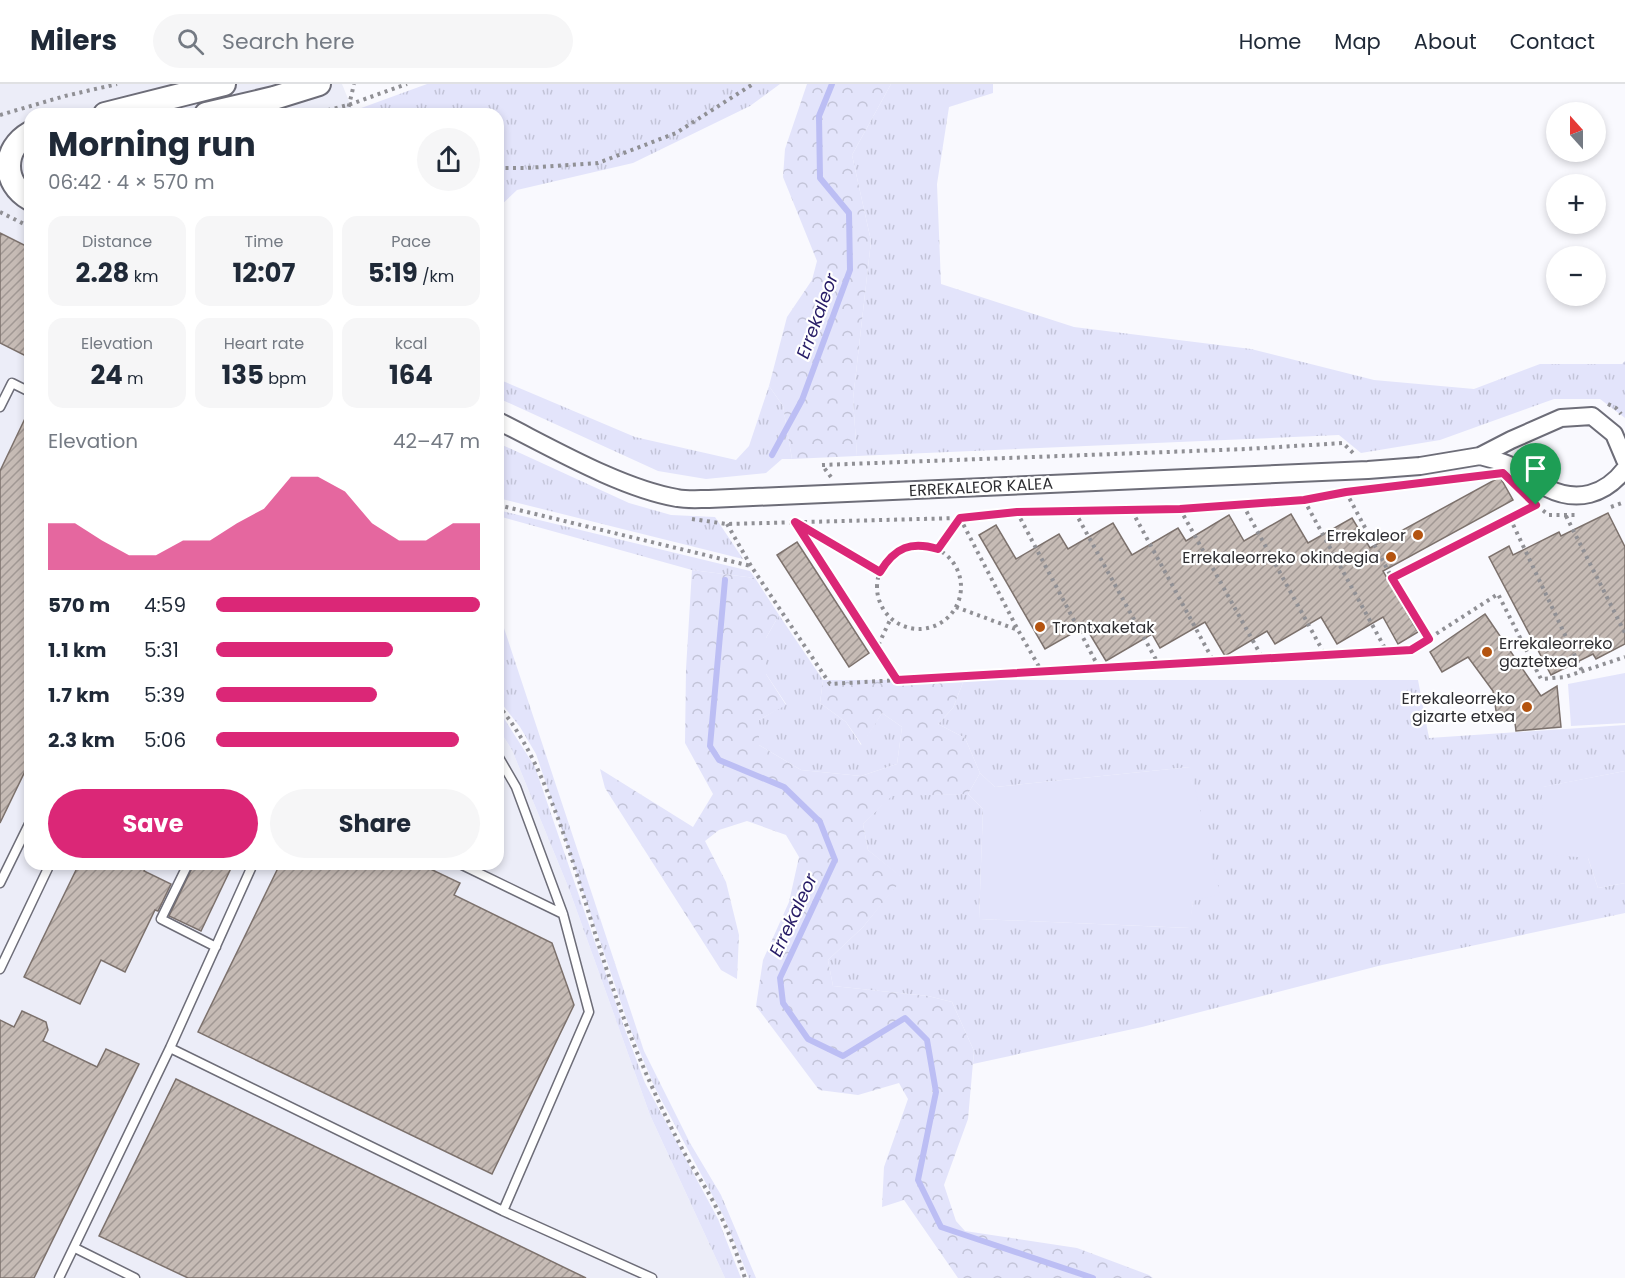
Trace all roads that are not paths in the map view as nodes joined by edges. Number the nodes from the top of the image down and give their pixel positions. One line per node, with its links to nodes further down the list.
1 (225, 84): 3 (main road)
2 (319, 84): 4 (main road)
3 (129, 108)
4 (232, 108)
5 (24, 137): 6 (main road)
6 (4, 163): 7 (main road)
7 (24, 195)
8 (24, 389): 9 (lane)
9 (0, 407)
10 (504, 424): 11 (street, ERREKALEOR KALEA)
11 (1480, 456): 12 (street, ERREKALEOR KALEA); 13 (street, ERREKALEOR KALEA)
12 (1625, 460)
13 (1625, 469)
14 (504, 766): 21 (lane)
15 (24, 834): 20 (lane)
16 (47, 870): 24 (lane)
17 (185, 870): 23 (lane)
18 (250, 870): 23 (lane)
19 (472, 870): 21 (lane)
20 (0, 883)
21 (563, 914): 27 (lane)
22 (0, 944): 24 (lane)
23 (216, 947): 26 (lane)
24 (10, 948): 25 (lane)
25 (0, 969)
26 (170, 1048): 27 (lane); 28 (lane)
27 (502, 1211): 31 (lane)
28 (75, 1248): 29 (lane); 30 (lane)
29 (59, 1278)
30 (135, 1278)
31 (652, 1278)

